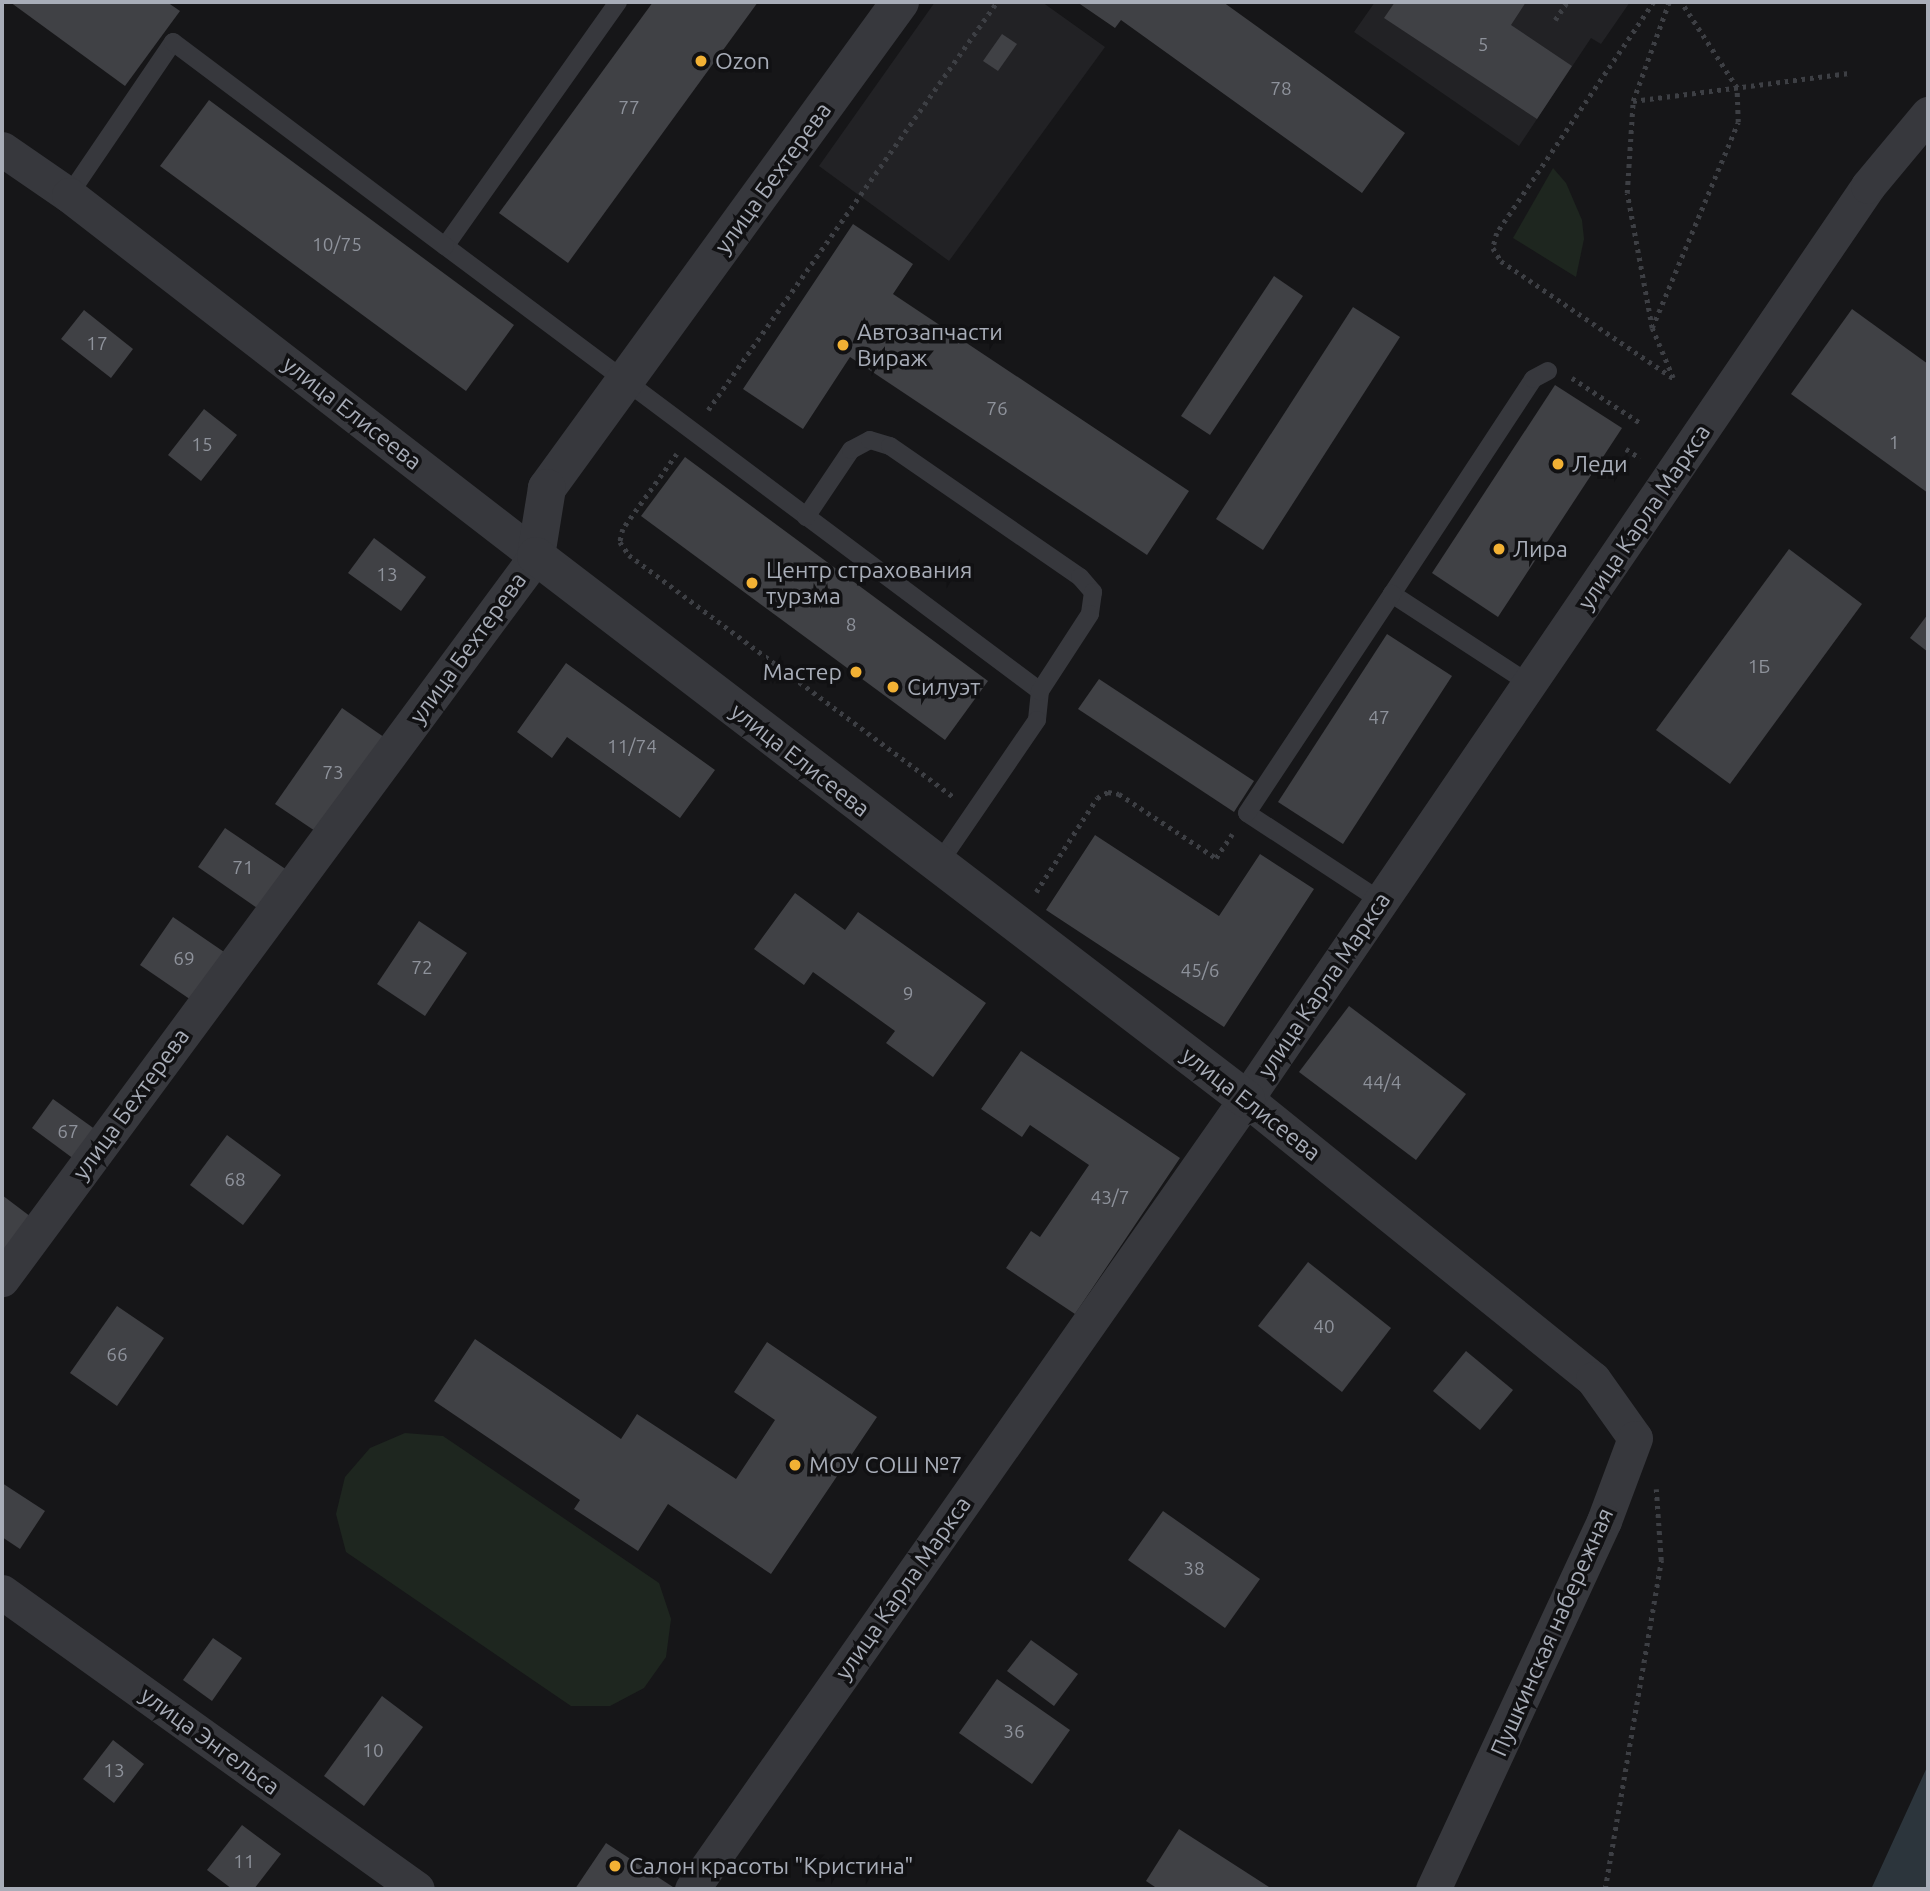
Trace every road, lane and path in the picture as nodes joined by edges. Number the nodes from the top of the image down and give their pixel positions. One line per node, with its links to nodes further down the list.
1 (618, 2): 15 (lane)
2 (900, 2): 18 (street, улица Бехтерева)
3 (997, 2): 20 (path)
4 (1567, 2): 8 (path)
5 (1654, 2): 16 (path)
6 (1669, 2): 11 (path)
7 (1681, 2): 10 (path)
8 (1555, 20)
9 (1849, 73): 10 (path)
10 (1737, 88): 11 (path); 16 (path)
11 (1633, 101): 16 (path)
12 (1928, 114): 24 (street, улица Карла Маркса)
13 (2, 149): 14 (street, улица Елисеева)
14 (69, 195): 15 (lane); 22 (street, улица Елисеева)
15 (445, 246): 18 (lane)
16 (1652, 328)
17 (1548, 371): 19 (path); 23 (lane)
18 (626, 383): 20 (lane); 22 (street, улица Бехтерева)
19 (1642, 424)
20 (692, 432): 21 (lane); 26 (path)
21 (806, 517): 25 (lane); 25 (lane)
22 (536, 556): 28 (street, улица Елисеева); 32 (street, улица Бехтерева)
23 (1392, 594): 24 (lane); 27 (lane)
24 (1530, 684): 29 (street, улица Карла Маркса)
25 (1040, 691): 26 (lane)
26 (974, 811): 28 (lane)
27 (1247, 813): 29 (lane); 30 (path)
28 (937, 866): 31 (street, улица Елисеева)
29 (1381, 901): 31 (street, улица Карла Маркса)
30 (1028, 905)
31 (1246, 1099): 33 (street, улица Елисеева); 36 (street, улица Карла Маркса)
32 (2, 1279)
33 (1635, 1438): 37 (street, Пушкинская набережная); 38 (path)
34 (2, 1592): 35 (street, улица Энгельса)
35 (417, 1889)
36 (692, 1889)
37 (1433, 1889)
38 (1605, 1889)

